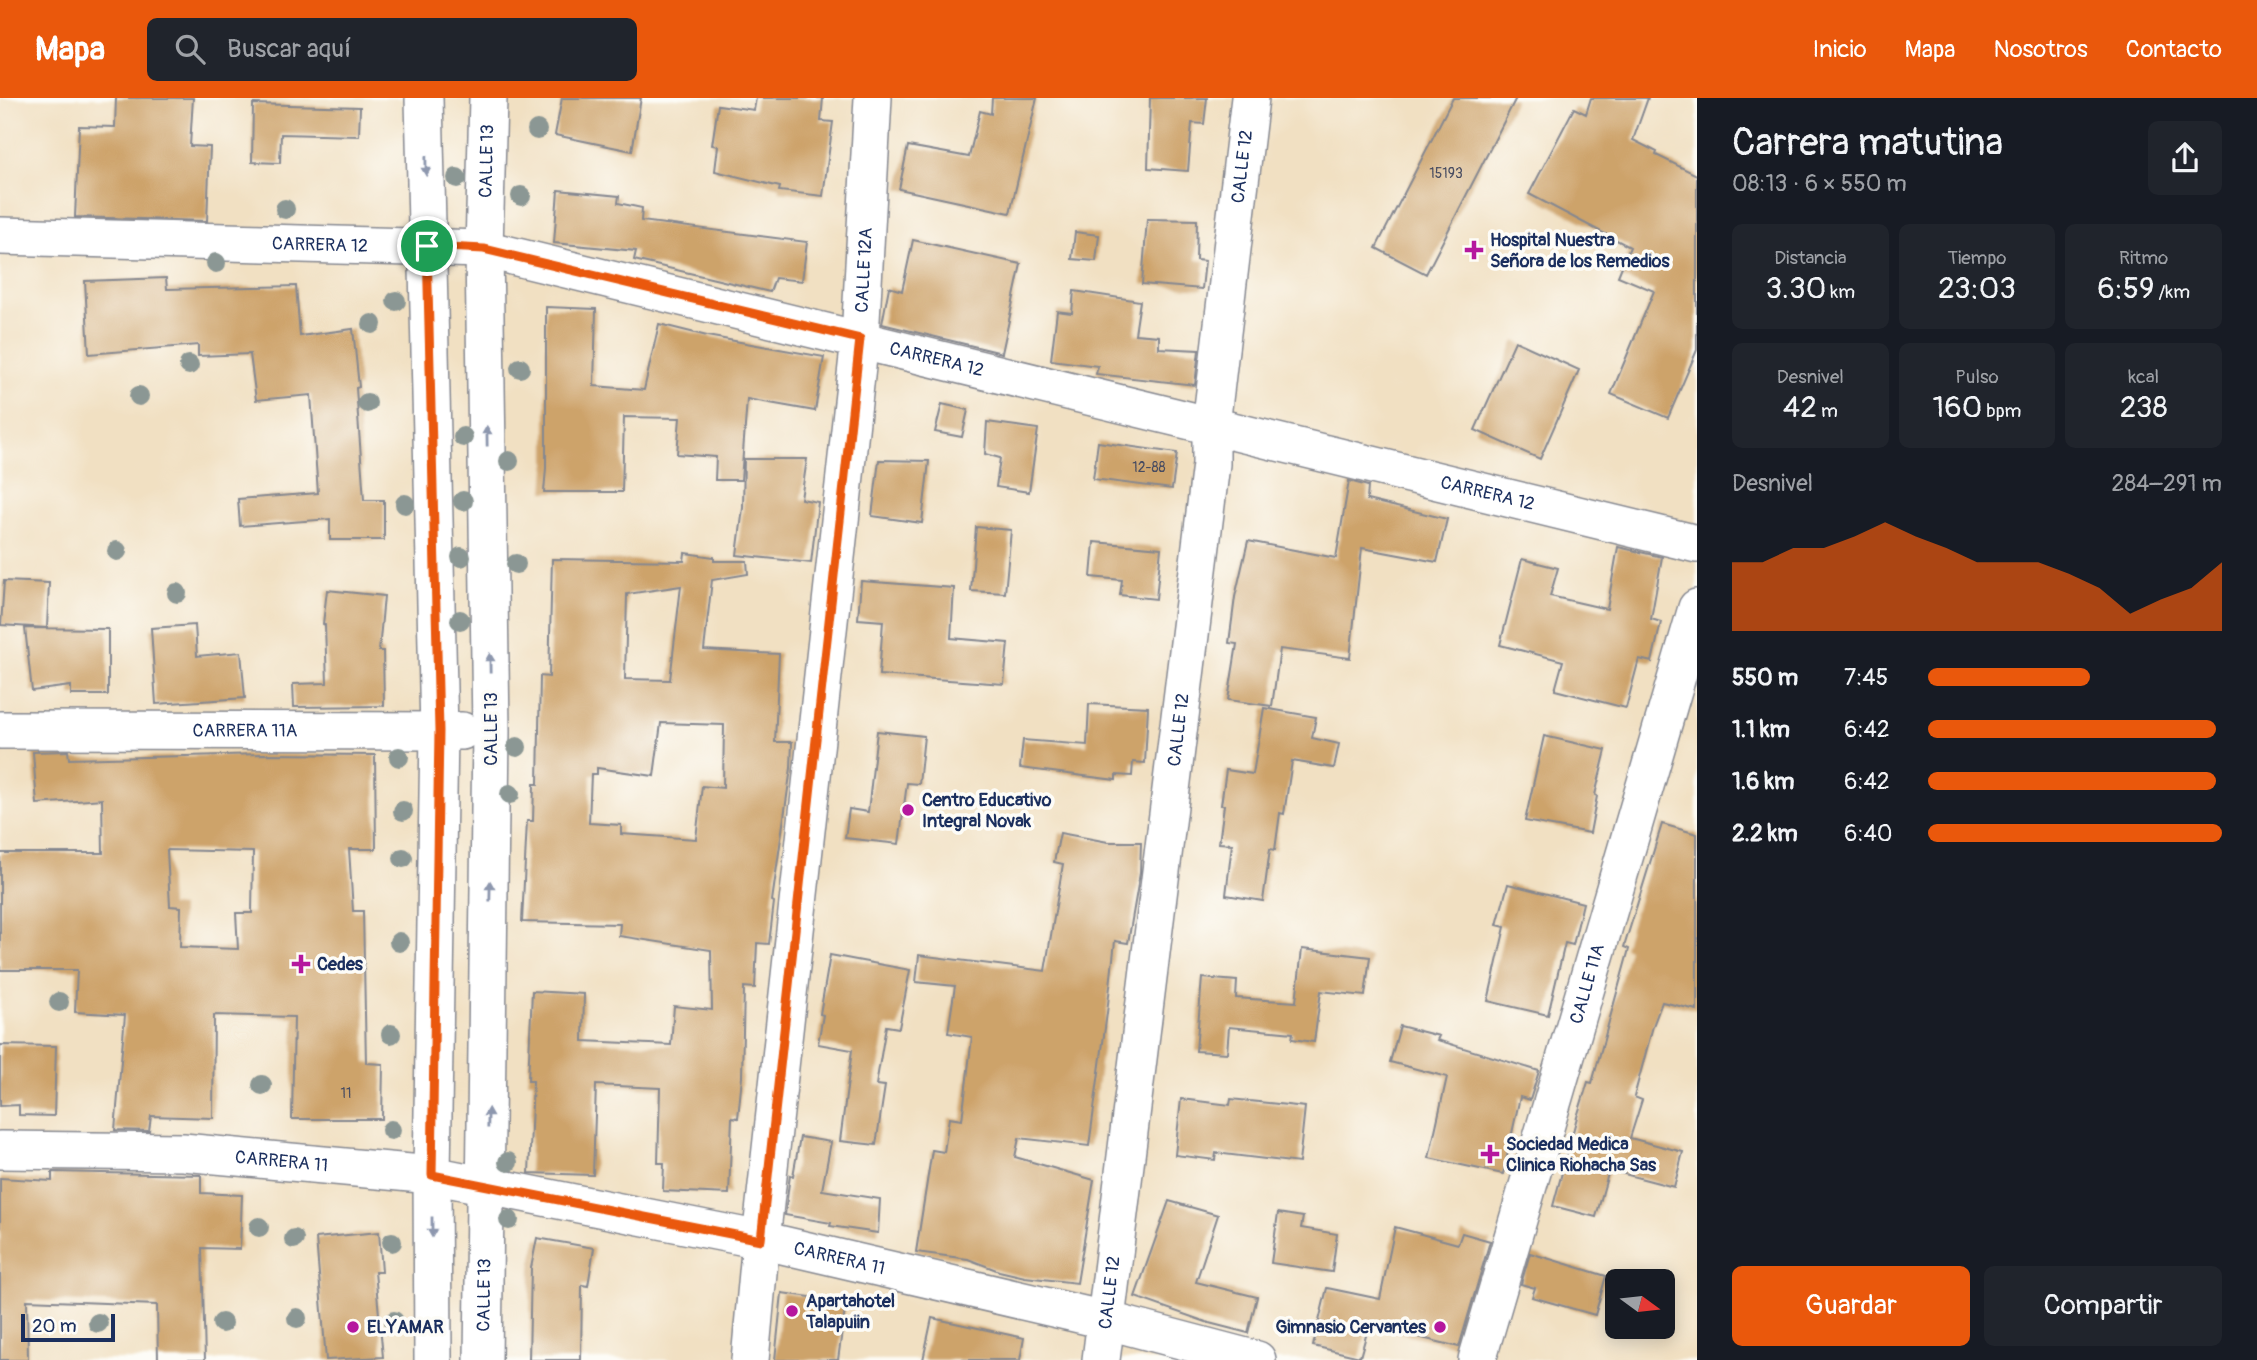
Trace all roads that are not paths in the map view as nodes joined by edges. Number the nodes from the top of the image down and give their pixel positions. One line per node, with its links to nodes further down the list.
1 (424, 98): 6 (street, one-way to 6)
2 (488, 98): 7 (street, CALLE 13)
3 (873, 98): 8 (street, CALLE 12A)
4 (1250, 98): 9 (street, CALLE 12)
5 (0, 236): 6 (street, CARRERA 12)
6 (427, 246): 7 (street, CARRERA 12); 13 (street)
7 (484, 249): 8 (street, CARRERA 12); 14 (street, CALLE 13, one-way to 7)
8 (860, 339): 9 (street, CARRERA 12); 18 (street, CALLE 12A)
9 (1211, 425): 10 (street, CARRERA 12); 19 (street, CALLE 12)
10 (1697, 544)
11 (1697, 608): 25 (street, CALLE 11A)
12 (0, 730): 13 (street, CARRERA 11A)
13 (439, 731): 14 (street, CARRERA 11A); 16 (street)
14 (491, 731): 17 (street, CALLE 13, one-way to 14)
15 (0, 1150): 16 (street, CARRERA 11)
16 (432, 1175): 17 (street, CARRERA 11); 20 (street, one-way to 20)
17 (487, 1186): 18 (street, CARRERA 11); 21 (street, CALLE 13)
18 (761, 1240): 19 (street, CARRERA 11); 22 (street, CALLE 12A)
19 (1105, 1320): 23 (street, CALLE 12); 24 (street, CARRERA 11)
20 (433, 1360)
21 (483, 1360)
22 (750, 1360)
23 (1101, 1360)
24 (1257, 1360)
25 (1477, 1360)

